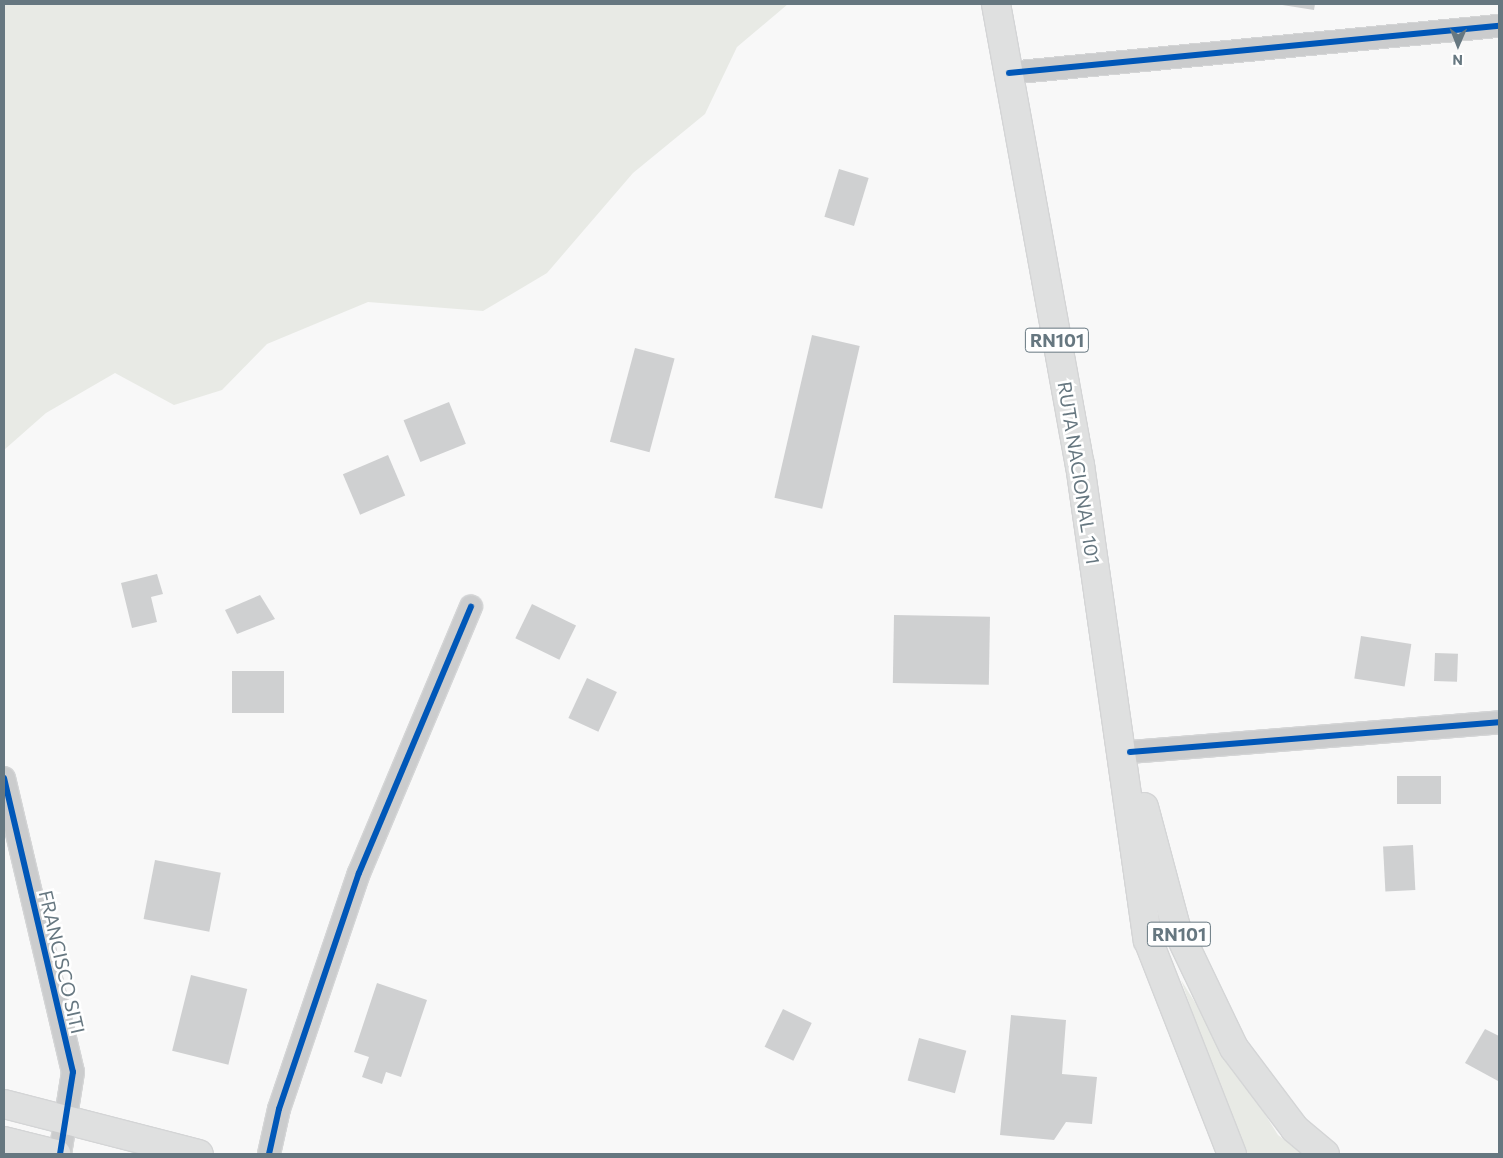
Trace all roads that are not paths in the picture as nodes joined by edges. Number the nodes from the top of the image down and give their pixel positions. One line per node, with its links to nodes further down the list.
1 (996, 4): 3 (main road, RUTA NACIONAL 101 / RN101)
2 (1499, 26): 3 (street)
3 (1008, 73): 5 (main road, RUTA NACIONAL 101 / RN101)
4 (471, 607): 15 (street)
5 (1110, 677): 7 (main road, RUTA NACIONAL 101 / RN101); 16 (main road, RUTA NACIONAL 101 / RN101)
6 (1499, 722): 7 (street)
7 (1130, 752): 17 (main road, RUTA NACIONAL 101 / RN101)
8 (4, 778): 10 (street, FRANCISCO SITI)
9 (4, 1104): 10 (main road)
10 (66, 1122): 13 (street, FRANCISCO SITI); 14 (main road)
11 (4, 1141): 12 (main road)
12 (56, 1154)
13 (60, 1154)
14 (200, 1154)
15 (270, 1154)
16 (1232, 1154)
17 (1325, 1154)

